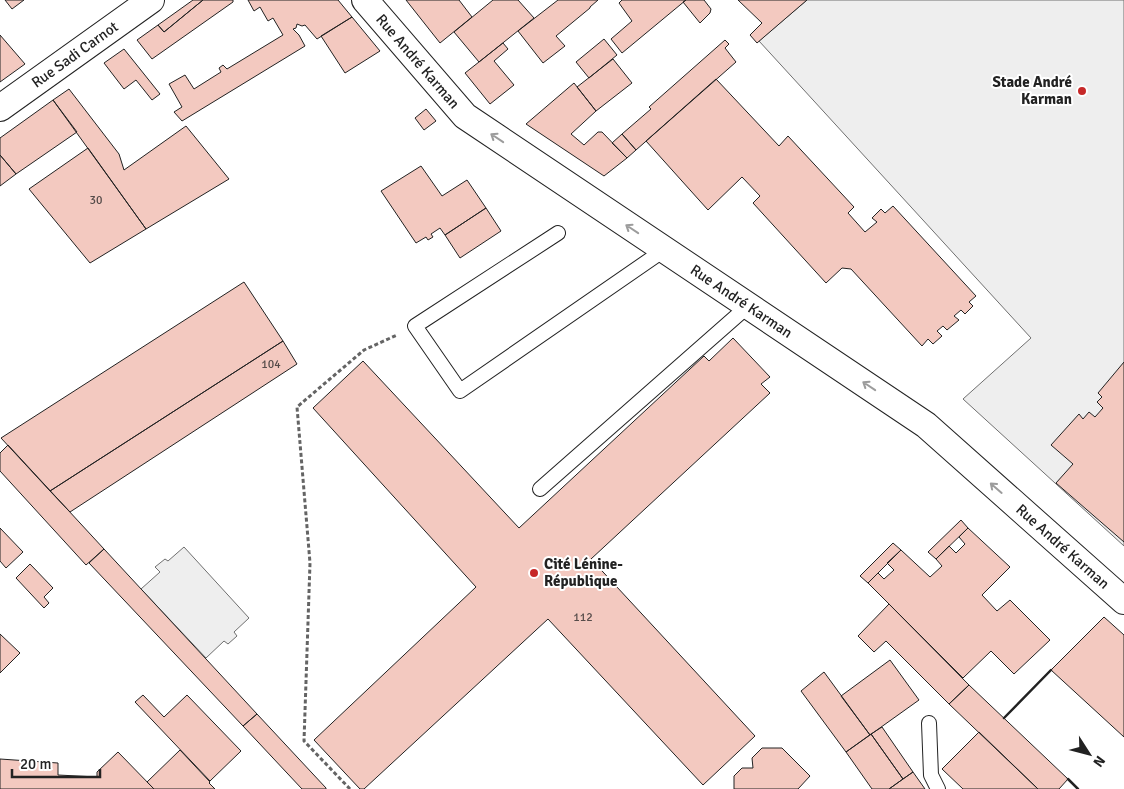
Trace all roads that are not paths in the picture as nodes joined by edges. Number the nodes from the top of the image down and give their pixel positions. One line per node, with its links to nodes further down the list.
1 (151, 0): 3 (street, Rue Sadi Carnot)
2 (364, 0): 5 (street, Rue André Karman, one-way to 2)
3 (0, 108)
4 (558, 233): 5 (lane)
5 (664, 250): 6 (street, Rue André Karman)
6 (748, 306): 7 (lane); 8 (street, Rue André Karman, one-way to 6)
7 (540, 489)
8 (1124, 601)
9 (930, 723): 10 (lane)
10 (938, 789)

